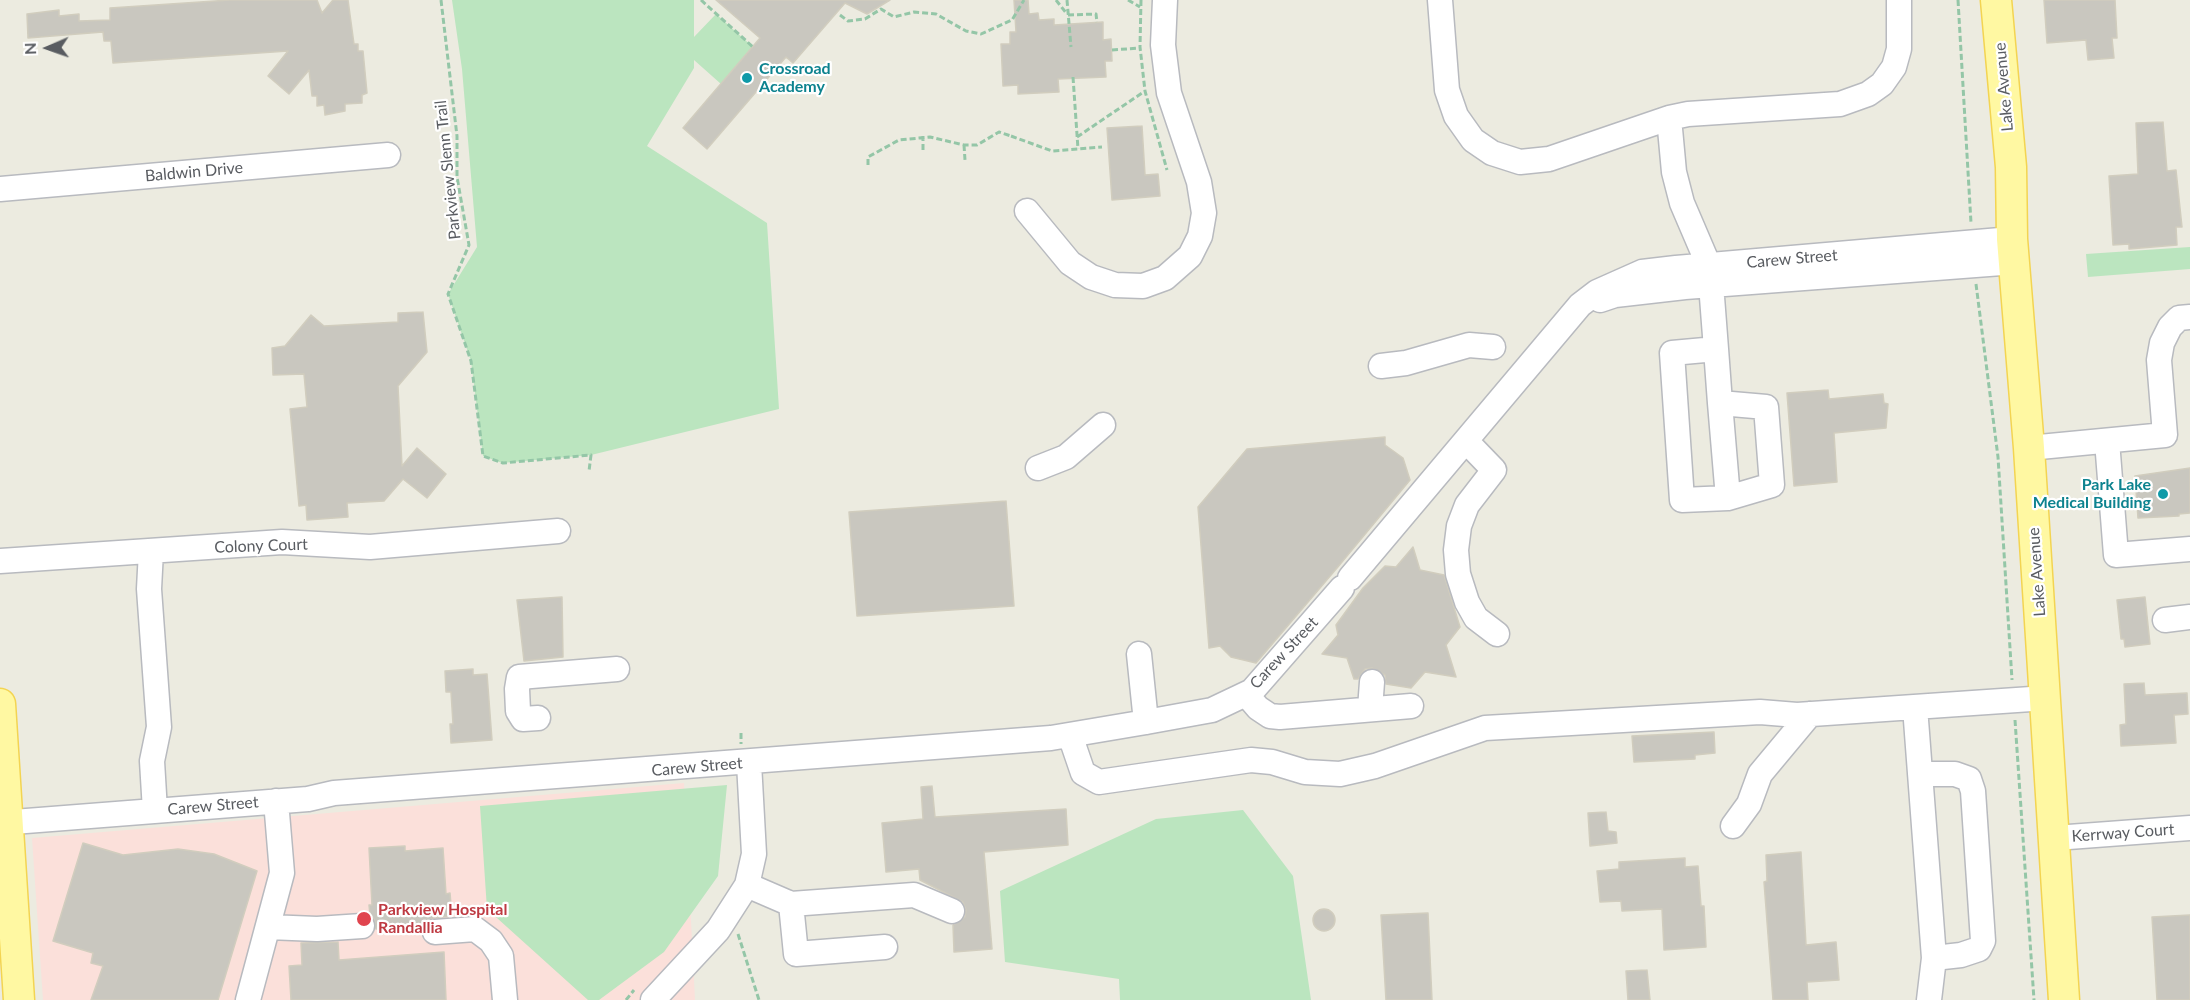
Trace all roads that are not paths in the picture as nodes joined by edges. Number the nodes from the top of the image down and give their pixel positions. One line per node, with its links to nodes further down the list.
1 (1166, 0): 8 (street)
2 (1440, 0): 5 (street)
3 (1899, 0): 5 (street)
4 (1996, 0): 9 (main road, Lake Avenue)
5 (1669, 118): 10 (street)
6 (388, 155): 7 (street, Baldwin Drive)
7 (0, 189)
8 (1027, 211)
9 (2014, 251): 10 (street, Carew Street); 19 (main road, Lake Avenue)
10 (1710, 275): 13 (street); 17 (street, Carew Street)
11 (2190, 317): 18 (street)
12 (1493, 347): 14 (street)
13 (1716, 349): 15 (street); 21 (street)
14 (1381, 366)
15 (1720, 403): 21 (street); 21 (street)
16 (1102, 424): 20 (street)
17 (1466, 441): 28 (street); 32 (street, Carew Street)
18 (2107, 441): 19 (street); 23 (street)
19 (2029, 448): 33 (main road, Lake Avenue)
20 (1038, 468)
21 (1728, 498)
22 (558, 531): 24 (street, Colony Court)
23 (2190, 549)
24 (151, 551): 25 (street, Colony Court); 45 (street)
25 (0, 561)
26 (2190, 617): 27 (street)
27 (2165, 620)
28 (1497, 634)
29 (1139, 654): 40 (street)
30 (617, 669): 39 (street)
31 (1372, 682): 37 (street)
32 (1246, 694): 37 (street); 40 (street, Carew Street)
33 (2046, 698): 36 (street); 49 (main road, Lake Avenue)
34 (0, 704): 46 (main road)
35 (1411, 706): 37 (street)
36 (1915, 707): 38 (street); 43 (street)
37 (1370, 709)
38 (1810, 714): 41 (street); 47 (street)
39 (538, 718)
40 (1146, 722): 41 (street, Carew Street)
41 (1070, 735): 42 (street, Carew Street)
42 (746, 763): 44 (street, Carew Street); 50 (street)
43 (1920, 774): 57 (street); 57 (street)
44 (276, 801): 45 (street, Carew Street); 54 (street)
45 (155, 811): 46 (street, Carew Street)
46 (4, 823): 59 (main road)
47 (1733, 826)
48 (2190, 828): 49 (street, Kerrway Court)
49 (2055, 838): 63 (main road, Lake Avenue)
50 (747, 885): 51 (street); 58 (street)
51 (791, 904): 52 (street); 56 (street)
52 (952, 911)
53 (362, 926): 54 (street)
54 (268, 927): 60 (street)
55 (435, 932): 61 (street)
56 (885, 947)
57 (1934, 958): 62 (street)
58 (646, 993)
59 (19, 1000)
60 (248, 1000)
61 (505, 1000)
62 (1929, 1000)
63 (2064, 1000)

